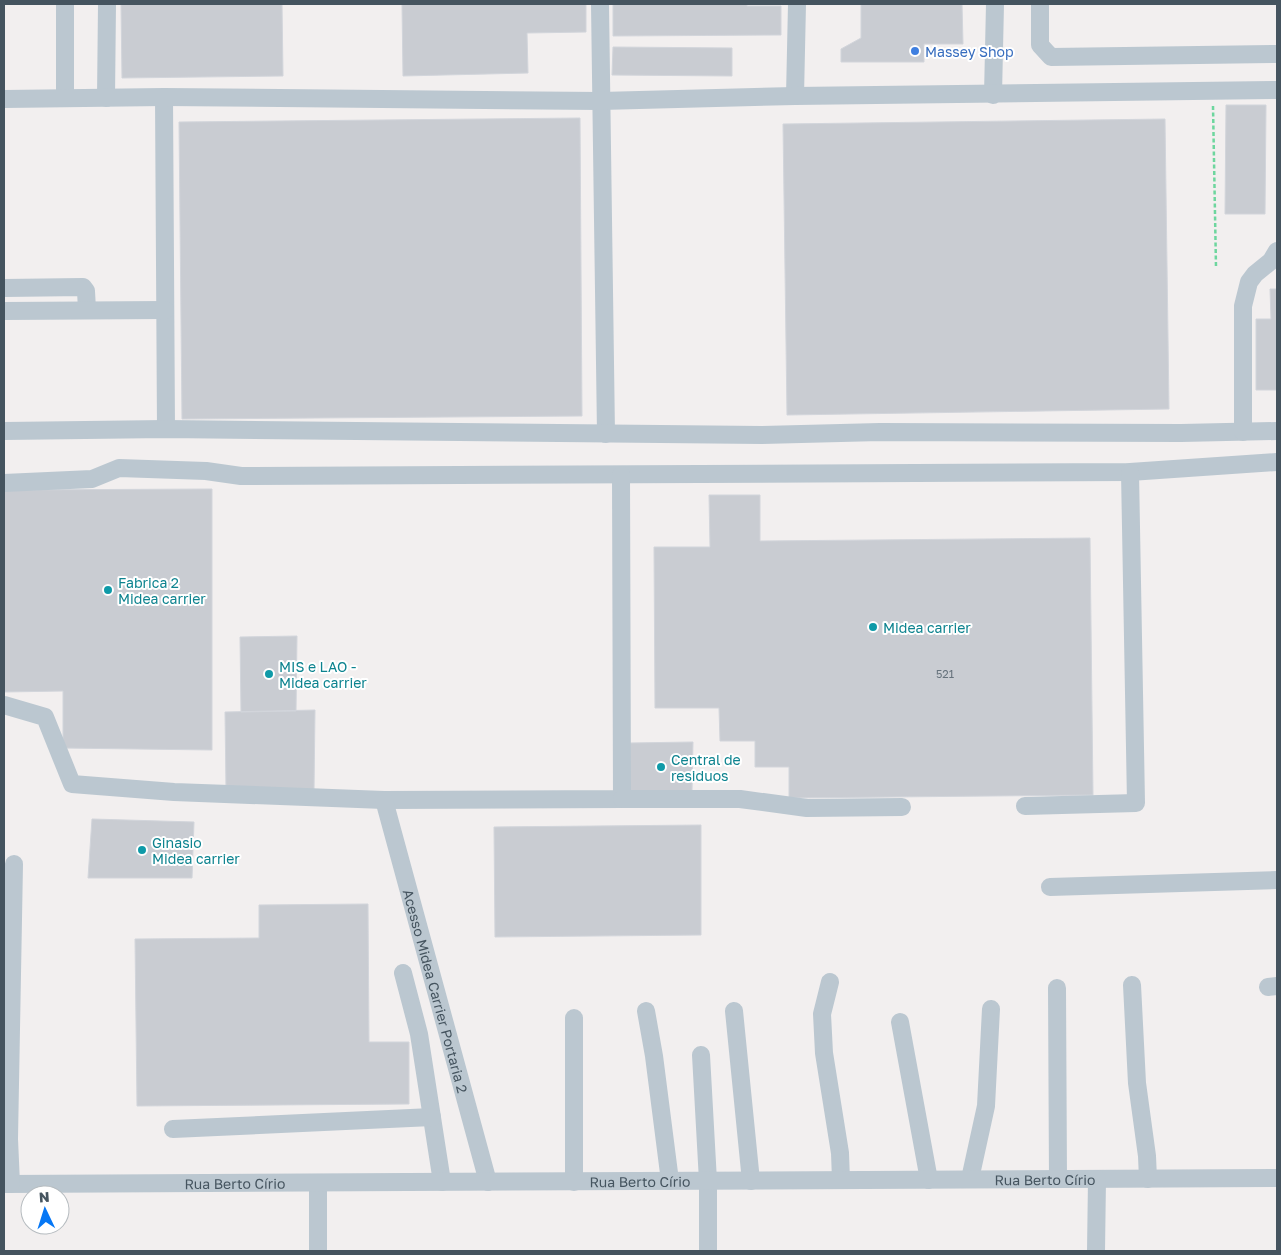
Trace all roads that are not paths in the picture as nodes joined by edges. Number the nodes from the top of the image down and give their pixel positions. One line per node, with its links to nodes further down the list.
1 (65, 4): 12 (street)
2 (106, 4): 13 (street)
3 (600, 4): 15 (street)
4 (797, 4): 10 (street)
5 (995, 4): 9 (street)
6 (1040, 4): 7 (street)
7 (1277, 54)
8 (1277, 90): 9 (street)
9 (993, 95): 10 (street)
10 (796, 96): 15 (street)
11 (164, 97): 13 (street); 15 (street); 19 (street)
12 (65, 98): 13 (street); 14 (street)
13 (106, 98)
14 (4, 99)
15 (601, 101): 25 (street)
16 (1277, 251): 24 (street)
17 (4, 288): 18 (street)
18 (87, 310): 19 (street); 20 (street)
19 (165, 310): 21 (street)
20 (4, 311)
21 (166, 429): 22 (street); 25 (street)
22 (4, 431)
23 (1277, 431): 24 (street)
24 (1243, 432): 25 (street)
25 (606, 434)
26 (1277, 462): 27 (street)
27 (1130, 472): 28 (street); 33 (street)
28 (621, 475): 29 (street); 31 (street)
29 (4, 484)
30 (4, 705): 32 (street)
31 (622, 799): 32 (street); 34 (street)
32 (384, 800): 63 (street, Acesso Midea Carrier Portaria 2)
33 (1025, 806)
34 (902, 807)
35 (14, 864): 48 (street)
36 (1277, 880): 37 (street)
37 (1050, 887)
38 (403, 972): 49 (street)
39 (830, 982): 56 (street)
40 (1132, 985): 55 (street)
41 (1057, 988): 53 (street)
42 (991, 1009): 58 (street)
43 (646, 1011): 59 (street)
44 (734, 1011): 61 (street)
45 (574, 1018): 64 (street)
46 (900, 1022): 57 (street)
47 (701, 1055): 60 (street)
48 (7, 1066): 51 (street)
49 (432, 1117): 50 (street); 62 (street)
50 (173, 1129)
51 (6, 1139): 66 (street)
52 (1277, 1178): 55 (street, Rua Berto Círio)
53 (1058, 1179): 54 (street, Rua Berto Círio); 58 (street, Rua Berto Círio)
54 (1097, 1179): 55 (street, Rua Berto Círio); 69 (street)
55 (1148, 1179)
56 (841, 1180): 57 (street, Rua Berto Círio); 61 (street, Rua Berto Círio)
57 (929, 1180): 58 (street, Rua Berto Círio)
58 (970, 1180)
59 (670, 1181): 60 (street, Rua Berto Círio); 64 (street, Rua Berto Círio)
60 (708, 1181): 61 (street, Rua Berto Círio); 68 (street)
61 (751, 1181)
62 (442, 1182): 63 (street, Rua Berto Círio); 65 (street, Rua Berto Círio)
63 (488, 1182): 64 (street, Rua Berto Círio)
64 (574, 1182)
65 (318, 1183): 66 (street, Rua Berto Círio); 67 (street)
66 (8, 1184)
67 (318, 1251)
68 (708, 1251)
69 (1096, 1251)

